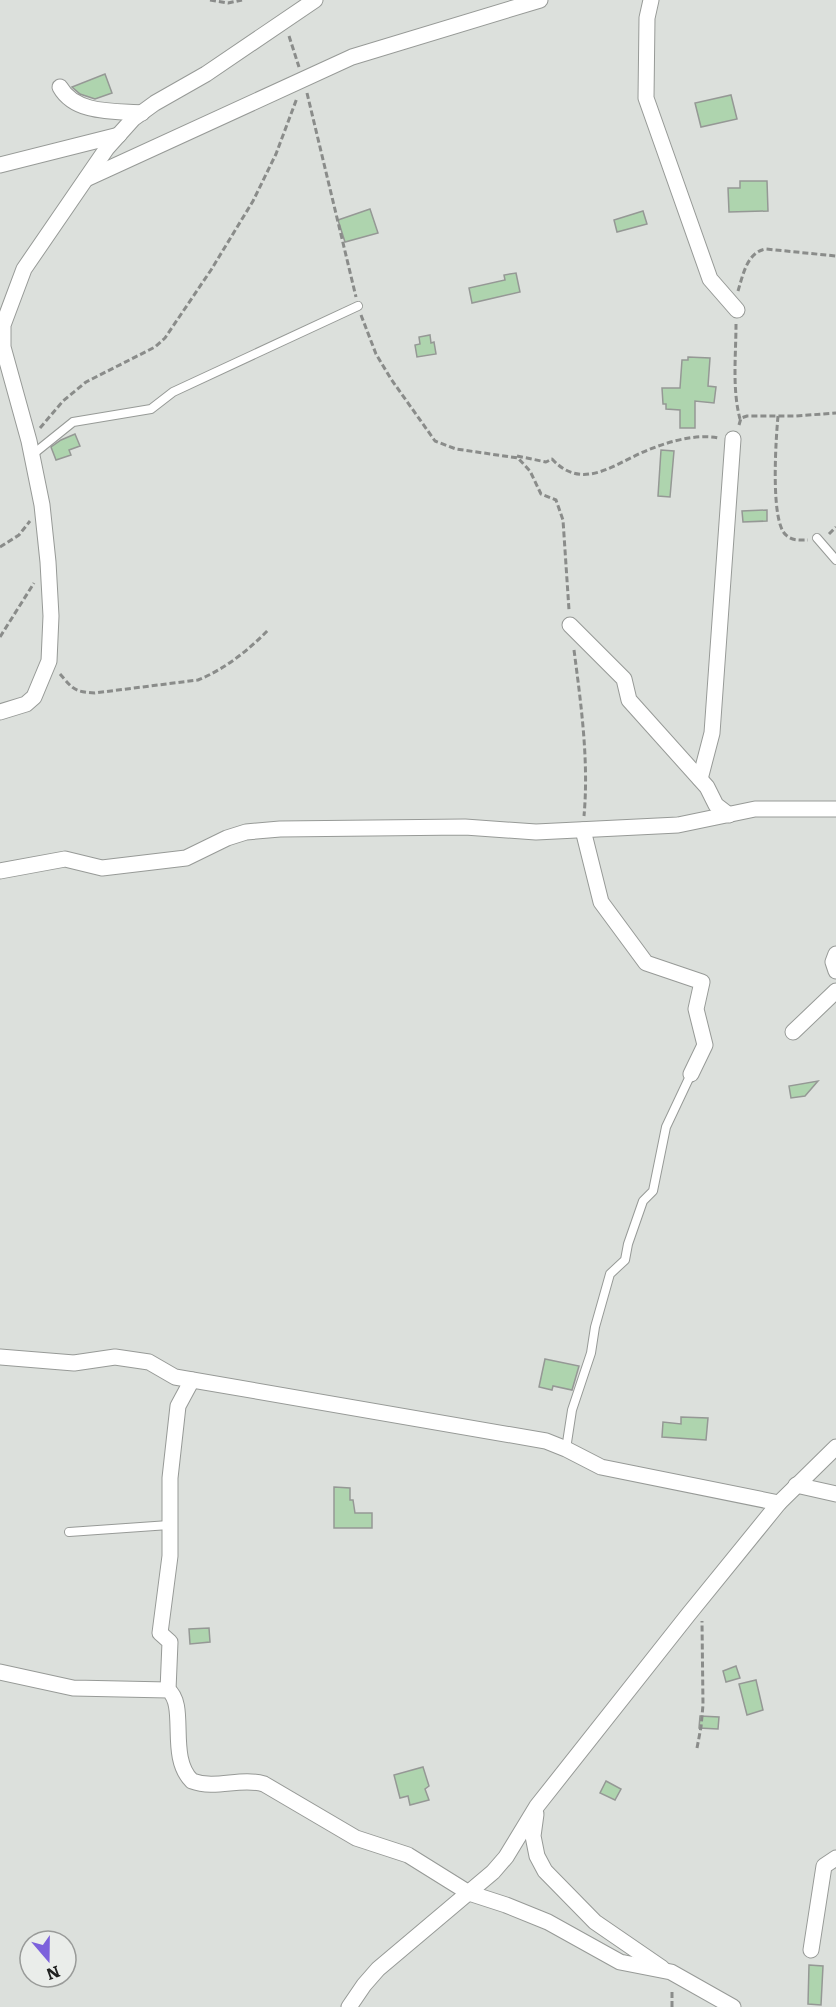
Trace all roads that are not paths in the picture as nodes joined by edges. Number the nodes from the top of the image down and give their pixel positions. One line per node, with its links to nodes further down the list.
1 (315, 0): 5 (street)
2 (540, 0): 8 (street)
3 (651, 0): 10 (street)
4 (60, 87): 5 (street)
5 (142, 113): 6 (street)
6 (119, 135): 7 (street); 8 (street)
7 (0, 165)
8 (86, 179): 12 (street)
9 (358, 306): 12 (lane)
10 (737, 309)
11 (733, 439): 17 (street)
12 (31, 448): 16 (street)
13 (817, 538): 14 (lane)
14 (836, 560)
15 (570, 625): 17 (street)
16 (0, 712)
17 (700, 778): 19 (street)
18 (836, 809): 19 (street)
19 (729, 814): 20 (street)
20 (583, 830): 21 (street); 26 (street)
21 (0, 871)
22 (836, 954): 23 (street)
23 (836, 971)
24 (836, 991): 25 (street)
25 (793, 1032)
26 (691, 1074): 30 (lane)
27 (0, 1357): 28 (street)
28 (192, 1380): 30 (street); 34 (street)
29 (836, 1447): 31 (street)
30 (566, 1449): 33 (street)
31 (796, 1485): 32 (street); 33 (street)
32 (836, 1494)
33 (779, 1503): 38 (street)
34 (169, 1525): 35 (lane); 37 (street)
35 (69, 1532)
36 (0, 1672): 37 (street)
37 (168, 1690): 40 (street)
38 (537, 1806): 40 (street); 42 (street)
39 (836, 1857): 41 (street)
40 (469, 1893): 42 (street); 43 (street)
41 (811, 1950)
42 (664, 1970): 44 (street)
43 (349, 2007)
44 (733, 2007)

